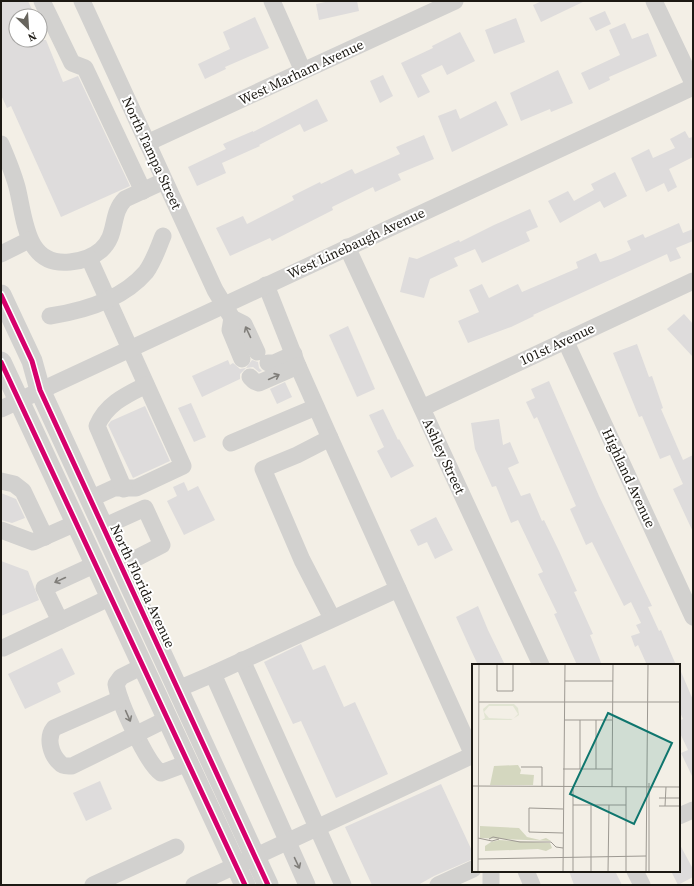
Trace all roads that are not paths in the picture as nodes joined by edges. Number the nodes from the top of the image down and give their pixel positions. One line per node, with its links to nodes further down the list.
1 (42, 1): 12 (street)
2 (82, 1): 9 (street, North Tampa Street)
3 (272, 1): 6 (street)
4 (455, 1): 6 (street, West Marham Avenue)
5 (654, 1): 7 (street)
6 (304, 71): 9 (street, West Marham Avenue)
7 (693, 83)
8 (693, 87): 15 (street, West Linebaugh Avenue)
9 (147, 143): 11 (street, North Tampa Street)
10 (1, 144): 14 (street)
11 (164, 181): 12 (street); 22 (street, North Tampa Street)
12 (143, 191): 17 (street)
13 (163, 236): 21 (street)
14 (29, 240): 16 (street); 17 (street)
15 (347, 247): 19 (street, West Linebaugh Avenue); 33 (street, Ashley Street)
16 (1, 254)
17 (89, 258): 21 (street)
18 (693, 281): 24 (street, 101st Avenue)
19 (266, 285): 22 (street, West Linebaugh Avenue); 26 (street)
20 (1, 295): 30 (main road, North Florida Avenue)
21 (107, 300): 23 (street); 25 (street)
22 (229, 311): 25 (street, West Linebaugh Avenue); 26 (street)
23 (50, 316)
24 (565, 340): 33 (street, 101st Avenue); 48 (street, Highland Avenue)
25 (129, 348): 29 (street); 30 (street, West Linebaugh Avenue)
26 (296, 360): 28 (street, one-way to 26); 32 (street)
27 (1, 362): 31 (main road)
28 (250, 377)
29 (146, 385): 37 (street); 37 (street)
30 (40, 390): 31 (street, West Linebaugh Avenue); 38 (main road, North Florida Avenue)
31 (10, 404): 40 (main road)
32 (316, 407): 34 (street); 35 (street)
33 (422, 408): 53 (street, Ashley Street)
34 (330, 438): 46 (street); 49 (street)
35 (231, 443)
36 (1, 481): 43 (street)
37 (130, 488): 38 (street); 39 (street)
38 (90, 499): 41 (main road, North Florida Avenue)
39 (145, 508): 41 (street); 45 (street)
40 (76, 523): 43 (street); 44 (main road)
41 (103, 527): 45 (main road, North Florida Avenue)
42 (1, 530): 43 (street)
43 (45, 537)
44 (96, 564): 47 (main road); 50 (street, one-way to 50)
45 (121, 566): 56 (main road, North Florida Avenue)
46 (398, 589): 49 (street); 60 (street)
47 (111, 597): 50 (street); 54 (main road)
48 (693, 617)
49 (332, 618): 52 (street)
50 (60, 621): 51 (street)
51 (3, 648)
52 (242, 660): 55 (street); 65 (street)
53 (540, 664)
54 (146, 674): 56 (main road); 57 (street); 58 (main road)
55 (213, 674): 56 (street); 66 (street)
56 (174, 680): 68 (main road, North Florida Avenue)
57 (120, 699): 59 (street, one-way to 59); 59 (street)
58 (167, 719): 59 (street); 62 (main road)
59 (136, 735): 62 (street)
60 (472, 753)
61 (472, 755): 65 (street)
62 (188, 763): 69 (main road)
63 (693, 810): 64 (street)
64 (680, 816)
65 (316, 828): 66 (street); 79 (street)
66 (288, 841): 68 (street); 78 (street, one-way to 78)
67 (176, 847): 74 (street)
68 (254, 856): 69 (street); 77 (main road, North Florida Avenue)
69 (235, 865): 75 (street); 76 (main road)
70 (472, 869): 80 (street)
71 (491, 872): 81 (street)
72 (526, 872): 82 (street)
73 (636, 872): 83 (street)
74 (93, 885)
75 (194, 885)
76 (244, 885)
77 (268, 885)
78 (308, 885)
79 (343, 885)
80 (438, 885)
81 (491, 885)
82 (532, 885)
83 (642, 885)

